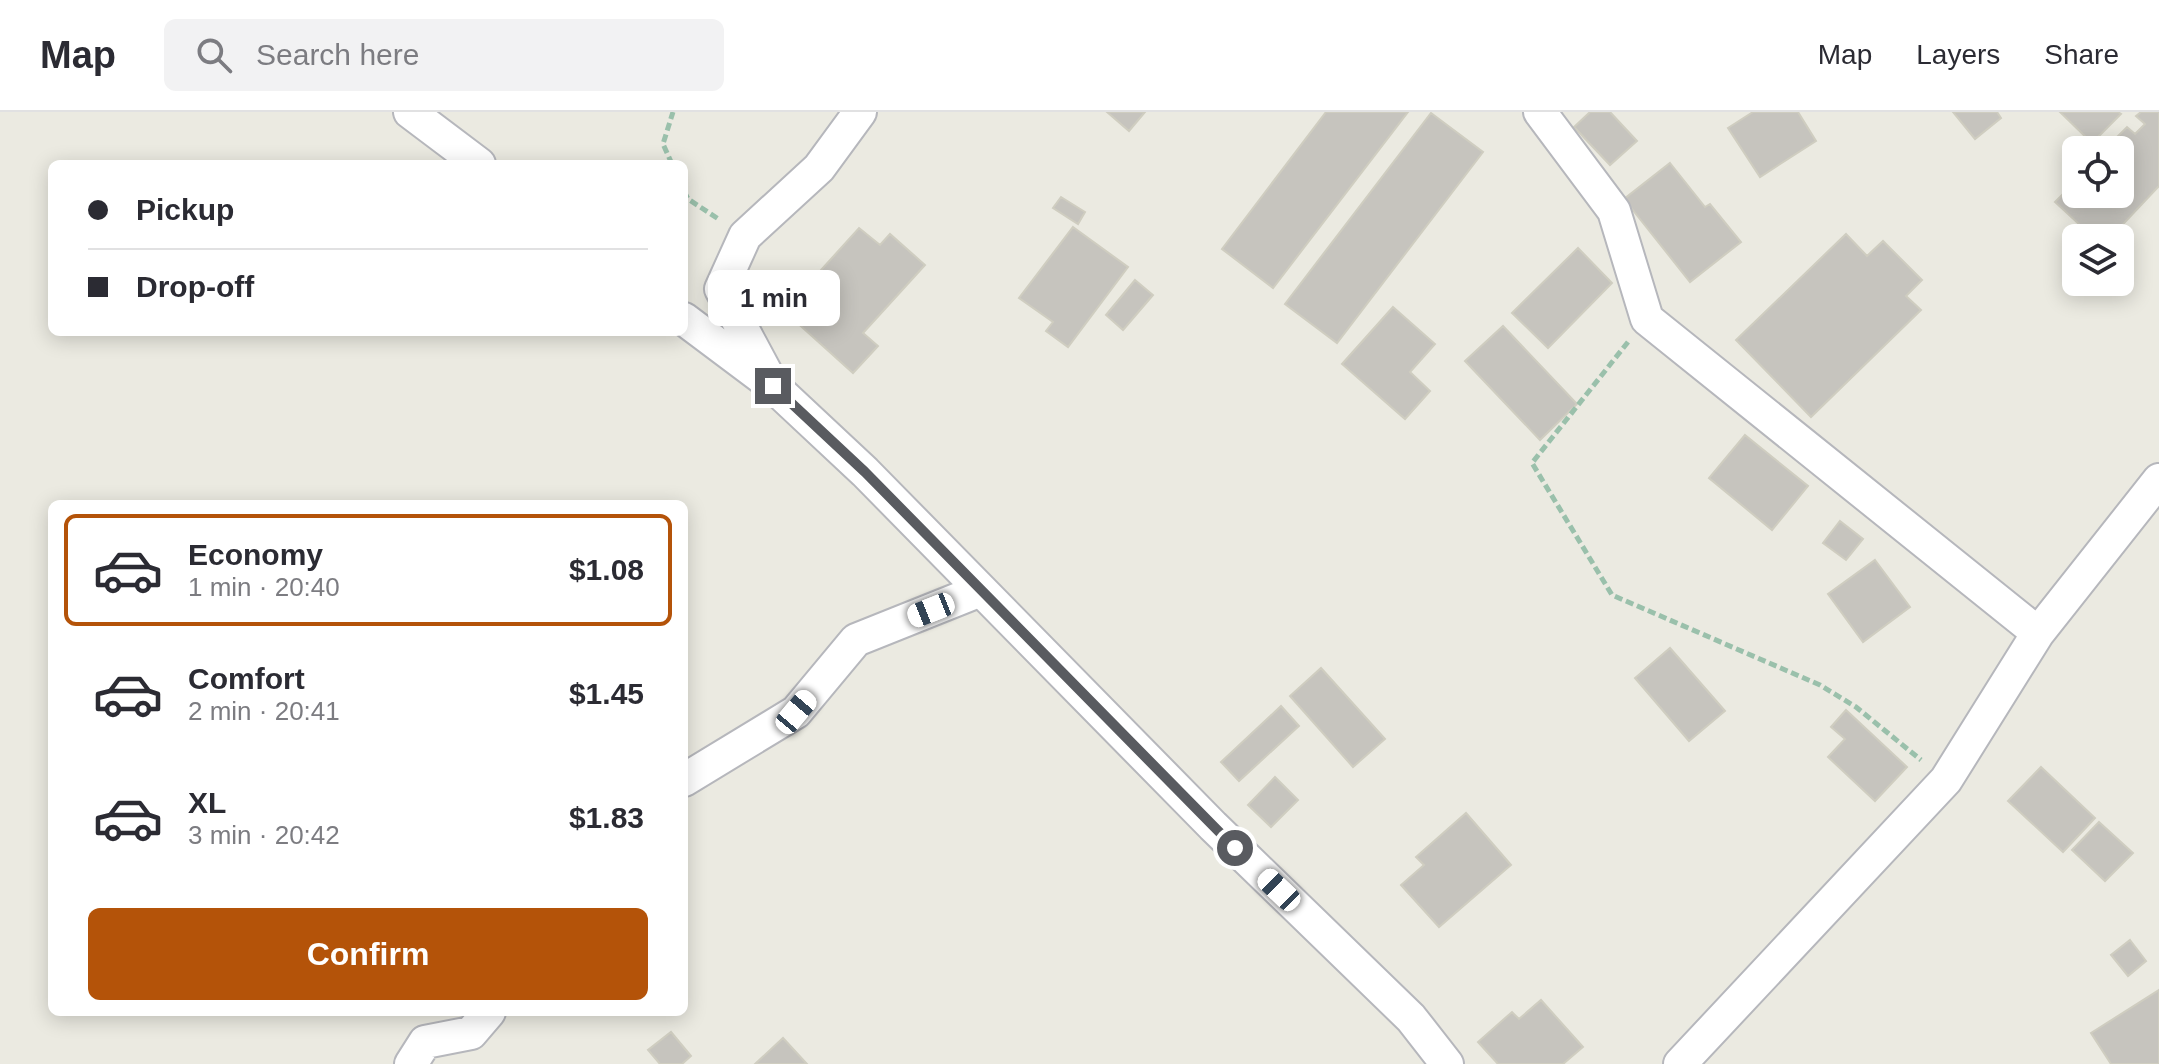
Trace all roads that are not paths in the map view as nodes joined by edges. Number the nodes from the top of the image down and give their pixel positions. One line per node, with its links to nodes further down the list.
1 (410, 112): 4 (street)
2 (860, 112): 6 (street)
3 (1540, 112): 9 (street)
4 (474, 160)
5 (688, 322): 6 (street)
6 (773, 386): 8 (street)
7 (2159, 480): 9 (street)
8 (981, 590): 10 (street); 13 (street)
9 (2038, 633): 14 (street)
10 (688, 778)
11 (486, 1016): 12 (street)
12 (411, 1064)
13 (1447, 1064)
14 (1680, 1064)

